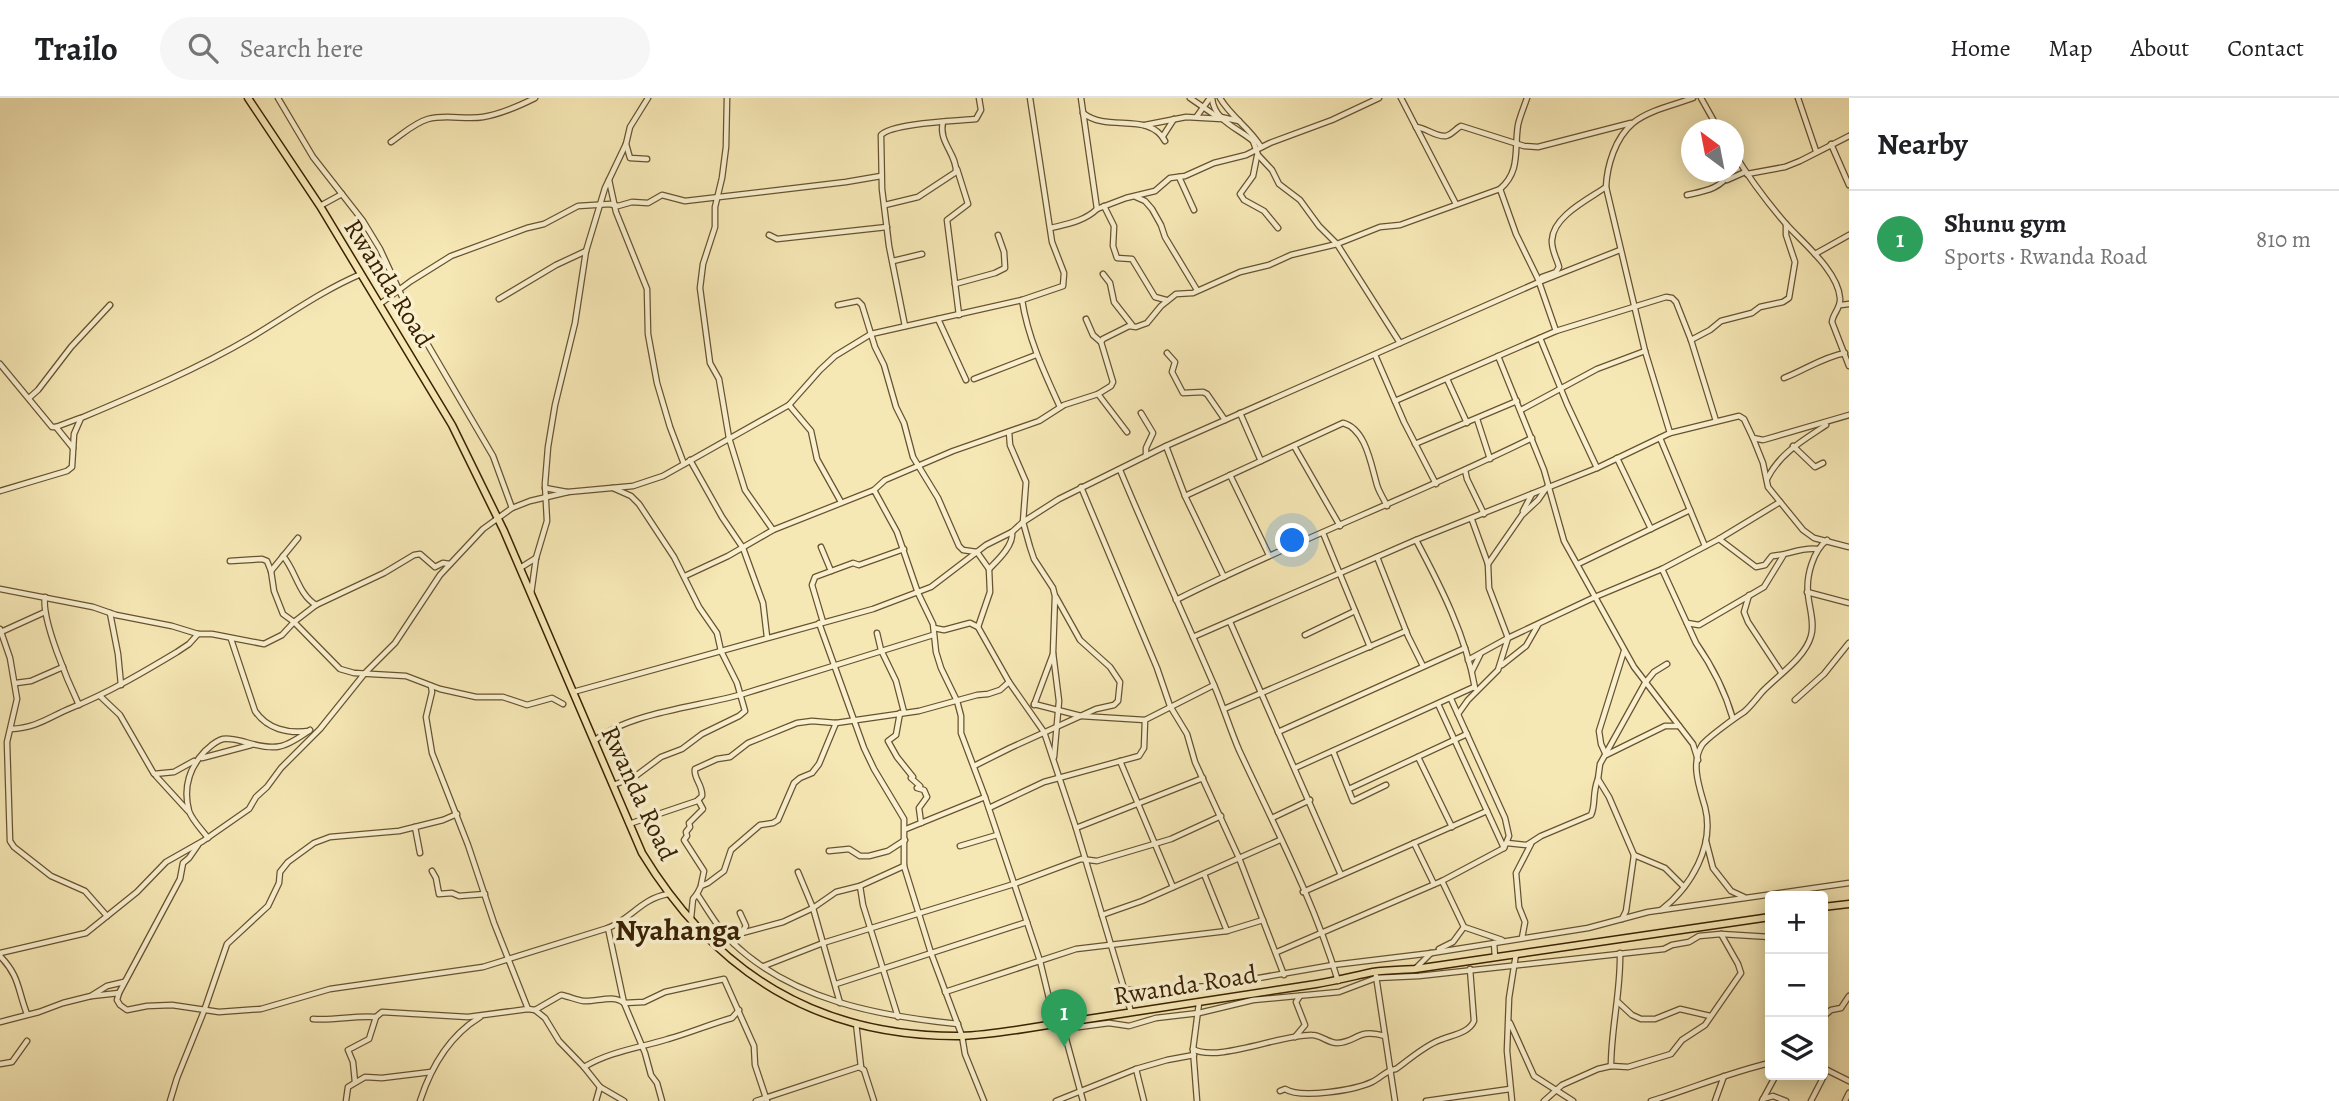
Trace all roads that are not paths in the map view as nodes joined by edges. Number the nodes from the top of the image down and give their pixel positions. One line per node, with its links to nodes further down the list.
1 (248, 98): 54 (highway, Rwanda Road)
2 (278, 98): 47 (street)
3 (535, 98): 30 (street)
4 (648, 98): 32 (street)
5 (727, 98): 50 (street)
6 (979, 98): 25 (street)
7 (1030, 98): 61 (street)
8 (1081, 98): 19 (street)
9 (1190, 98): 18 (street)
10 (1211, 98): 18 (street); 21 (street)
11 (1220, 98): 24 (street)
12 (1380, 98): 34 (street)
13 (1401, 98): 28 (street)
14 (1527, 98): 31 (street)
15 (1693, 98): 26 (street)
16 (1701, 98): 23 (street)
17 (1798, 98): 35 (street)
18 (1204, 108): 20 (street); 21 (street)
19 (1083, 112): 27 (street); 57 (street)
20 (1196, 117): 21 (street); 22 (street)
21 (1221, 118): 24 (street); 34 (street)
22 (1174, 119): 27 (street); 27 (street)
23 (1713, 119)
24 (1240, 121): 34 (street)
25 (943, 122): 37 (street); 40 (street)
26 (1633, 123): 31 (street); 45 (street)
27 (1144, 125)
28 (1416, 127): 31 (street); 52 (street)
29 (1849, 136): 33 (street)
30 (391, 142)
31 (1516, 143): 46 (street)
32 (626, 144): 36 (street); 42 (street)
33 (1831, 144): 35 (street); 44 (street)
34 (1258, 150): 41 (street); 62 (street); 66 (street)
35 (1816, 151): 39 (street)
36 (647, 159)
37 (957, 169): 53 (street); 75 (street)
38 (1744, 170): 39 (street)
39 (1746, 173): 59 (street)
40 (881, 176): 50 (street); 53 (street)
41 (1179, 177): 49 (street); 58 (street)
42 (609, 180): 51 (street); 55 (street)
43 (1723, 182): 48 (street)
44 (1849, 185)
45 (1606, 187): 67 (street); 74 (street)
46 (1500, 188): 52 (street); 74 (street)
47 (342, 194): 54 (street); 76 (street)
48 (1687, 195)
49 (1135, 196): 56 (street); 77 (street)
50 (718, 198): 51 (street); 131 (street)
51 (614, 204): 55 (street); 146 (street)
52 (1456, 204): 66 (street)
53 (885, 205): 60 (street)
54 (320, 206): 72 (highway, Rwanda Road)
55 (599, 206): 68 (street); 76 (street)
56 (1104, 206): 57 (street); 80 (street)
57 (1097, 209): 61 (street)
58 (1194, 210)
59 (1786, 224): 70 (street); 95 (street)
60 (887, 227): 63 (street); 71 (street)
61 (1051, 228): 79 (street)
62 (1278, 228)
63 (769, 235)
64 (998, 235): 75 (street)
65 (1849, 235): 70 (street)
66 (1337, 244): 77 (street); 97 (street)
67 (1620, 250): 74 (street); 86 (street)
68 (586, 251): 78 (street); 157 (street)
69 (922, 254): 71 (street)
70 (1815, 254): 85 (street)
71 (893, 261): 90 (street)
72 (361, 274): 81 (highway, Rwanda Road); 121 (street)
73 (1103, 274): 91 (street)
74 (1539, 282): 92 (street); 97 (street)
75 (955, 284): 87 (street)
76 (399, 289): 81 (street); 167 (street)
77 (1197, 290): 80 (street)
78 (499, 299)
79 (1022, 300): 87 (street); 101 (street)
80 (1167, 300): 91 (street)
81 (380, 304): 171 (highway, Rwanda Road)
82 (1849, 304): 85 (street)
83 (110, 305): 112 (street)
84 (838, 305): 93 (street)
85 (1841, 305): 100 (street)
86 (1634, 306): 92 (street); 95 (street); 98 (street)
87 (959, 315): 88 (street)
88 (938, 319): 90 (street); 109 (street)
89 (1086, 319): 96 (street)
90 (905, 326): 93 (street)
91 (1133, 326): 96 (street)
92 (1556, 331): 94 (street)
93 (871, 334): 115 (street); 147 (street)
94 (1540, 338): 103 (street); 110 (street)
95 (1690, 340): 124 (street)
96 (1101, 342): 111 (street)
97 (1400, 343): 102 (street)
98 (1645, 351): 110 (street); 130 (street)
99 (1167, 353): 123 (street)
100 (1845, 353): 105 (street); 106 (street)
101 (1036, 355): 107 (street); 116 (street)
102 (1375, 355): 113 (street); 119 (street)
103 (1498, 356): 108 (street); 114 (street)
104 (0, 364): 112 (street)
105 (1849, 366)
106 (1784, 378)
107 (974, 379)
108 (1447, 379): 113 (street); 126 (street)
109 (966, 380)
110 (1561, 389): 117 (street); 148 (street)
111 (1098, 394): 116 (street); 129 (street)
112 (29, 398): 127 (street)
113 (1395, 401): 135 (street)
114 (1517, 401): 117 (street); 122 (street)
115 (789, 405): 131 (street); 164 (street)
116 (1060, 408): 128 (street)
117 (1521, 410): 132 (street)
118 (1141, 413): 140 (street)
119 (1240, 413): 123 (street); 144 (street)
120 (1849, 415): 125 (street)
121 (81, 418): 127 (street); 139 (street)
122 (1477, 419): 126 (street); 142 (street)
123 (1225, 420): 136 (street)
124 (1716, 421): 130 (street); 134 (street)
125 (1832, 422): 134 (street); 138 (street)
126 (1467, 423): 135 (street)
127 (56, 427): 139 (street)
128 (1009, 432): 147 (street); 173 (street)
129 (1127, 432)
130 (1670, 433): 133 (street)
131 (729, 438): 143 (street); 176 (street)
132 (1532, 438): 142 (street); 154 (street)
133 (1660, 438): 141 (street); 168 (street)
134 (1753, 438): 152 (street)
135 (1415, 444): 153 (street)
136 (1166, 446): 140 (street); 162 (street)
137 (1294, 446): 144 (street); 166 (street); 174 (street)
138 (1793, 446): 145 (street); 152 (street)
139 (74, 449): 159 (street)
140 (1146, 456): 149 (street)
141 (1617, 458): 148 (street); 175 (street)
142 (1490, 459): 150 (street)
143 (690, 460): 146 (street); 186 (street)
144 (1261, 461): 151 (street)
145 (1823, 463)
146 (684, 464): 155 (street)
147 (919, 466): 158 (street); 189 (street)
148 (1597, 468): 154 (street)
149 (1120, 470): 156 (street); 215 (street)
150 (1465, 470): 153 (street); 169 (street)
151 (1230, 474): 162 (street); 190 (street)
152 (1766, 480): 165 (street)
153 (1436, 484): 166 (street)
154 (1548, 486): 161 (street); 170 (street); 198 (street)
155 (607, 487): 160 (street); 205 (street)
156 (1081, 487): 173 (street); 273 (street)
157 (545, 488): 160 (street); 163 (street)
158 (874, 490): 164 (street); 187 (street)
159 (0, 491)
160 (568, 492): 163 (street)
161 (1532, 494): 169 (street); 170 (street)
162 (1185, 496): 206 (street)
163 (545, 498): 167 (street); 193 (street)
164 (841, 502): 176 (street)
165 (1780, 502): 181 (street); 182 (street)
166 (1387, 506): 174 (street)
167 (512, 508): 171 (street)
168 (1690, 509): 175 (street); 183 (street)
169 (1485, 514): 172 (street)
170 (1522, 515): 197 (street)
171 (498, 518): 196 (street); 199 (highway, Rwanda Road)
172 (1472, 520): 180 (street); 197 (street)
173 (1023, 522): 177 (street); 212 (street)
174 (1340, 526): 178 (street)
175 (1651, 529): 198 (street)
176 (773, 530): 186 (street)
177 (1012, 532): 189 (street); 200 (street)
178 (1323, 533): 190 (street); 204 (street)
179 (298, 538): 191 (street)
180 (1416, 540): 194 (street); 240 (street)
181 (1719, 540): 183 (street); 192 (street)
182 (1827, 540): 185 (street); 188 (street)
183 (1705, 546): 201 (street)
184 (821, 547): 203 (street)
185 (1849, 547)
186 (743, 548): 205 (street); 234 (street)
187 (904, 549): 203 (street); 209 (street)
188 (1817, 550): 192 (street); 208 (street)
189 (978, 552): 200 (street); 209 (street)
190 (1269, 555): 206 (street)
191 (283, 556): 202 (street); 217 (street)
192 (1783, 556): 211 (street)
193 (536, 558): 199 (street); 210 (street)
194 (1377, 558): 204 (street); 229 (street)
195 (230, 561): 202 (street)
196 (450, 564): 217 (street); 253 (street)
197 (1488, 564): 236 (street)
198 (1578, 564): 214 (street)
199 (520, 568): 210 (highway, Rwanda Road)
200 (989, 569): 226 (street)
201 (1662, 569): 214 (street); 224 (street)
202 (271, 571): 221 (street)
203 (831, 571): 223 (street)
204 (1339, 574): 218 (street); 222 (street)
205 (685, 576): 242 (street)
206 (1224, 577): 215 (street)
207 (0, 589): 213 (street)
208 (1807, 592): 216 (street); 254 (street)
209 (918, 593): 223 (street); 227 (street)
210 (531, 594): 262 (highway, Rwanda Road)
211 (1749, 595): 224 (street); 254 (street)
212 (1055, 596): 244 (street); 279 (street)
213 (45, 597): 219 (street); 220 (street)
214 (1595, 597): 225 (street); 243 (street)
215 (1176, 600): 235 (street)
216 (1849, 603)
217 (316, 605): 221 (street)
218 (1355, 611): 233 (street); 239 (street)
219 (44, 612): 228 (street); 251 (street)
220 (110, 613): 231 (street); 258 (street)
221 (294, 622): 237 (street); 253 (street)
222 (1230, 622): 235 (street); 263 (street)
223 (821, 623): 234 (street); 249 (street)
224 (1686, 623): 280 (street)
225 (1539, 624): 236 (street); 248 (street)
226 (978, 627): 227 (street); 255 (street)
227 (934, 628): 232 (street)
228 (0, 631): 256 (street)
229 (1406, 631): 239 (street); 250 (street)
230 (877, 633): 241 (street)
231 (198, 634): 237 (street); 258 (street)
232 (933, 635): 241 (street); 268 (street)
233 (1305, 635)
234 (767, 637): 242 (street)
235 (1192, 637): 260 (street)
236 (1508, 638): 245 (street); 248 (street)
237 (231, 639): 288 (street)
238 (1849, 643): 267 (street)
239 (1370, 647): 263 (street)
240 (1465, 648): 246 (street); 250 (street)
241 (881, 650): 249 (street); 276 (street)
242 (721, 651): 262 (street); 264 (street)
243 (1625, 651): 257 (street); 296 (street)
244 (1053, 653): 270 (street); 275 (street)
245 (1480, 655): 246 (street); 252 (street)
246 (1468, 660): 252 (street)
247 (1667, 664): 257 (street)
248 (1501, 665): 261 (street)
249 (834, 666): 264 (street); 281 (street)
250 (1423, 666): 290 (street)
251 (62, 667): 256 (street); 272 (street)
252 (1471, 672): 261 (street)
253 (365, 673): 259 (street); 287 (street)
254 (1782, 673): 280 (street)
255 (1009, 682): 268 (street); 277 (street)
256 (16, 683): 286 (street)
257 (1645, 683): 284 (street); 296 (street)
258 (121, 685): 265 (street)
259 (430, 685): 269 (street); 320 (street)
260 (1214, 685): 273 (street); 274 (street)
261 (1475, 690): 266 (street); 278 (street)
262 (573, 692): 293 (highway, Rwanda Road)
263 (1262, 694): 274 (street); 290 (street)
264 (741, 695): 293 (street); 309 (street)
265 (100, 696): 272 (street); 304 (street)
266 (1451, 699): 271 (street); 278 (street)
267 (1795, 700)
268 (957, 701): 276 (street); 302 (street)
269 (563, 704)
270 (1034, 704): 275 (street); 277 (street)
271 (1438, 704): 292 (street); 295 (street)
272 (79, 705): 286 (street)
273 (1170, 706): 282 (street); 306 (street)
274 (1224, 709): 322 (street)
275 (1059, 711): 279 (street); 285 (street)
276 (902, 712): 281 (street); 323 (street)
277 (1032, 713): 289 (street)
278 (1458, 715): 291 (street)
279 (1081, 716): 282 (street); 285 (street)
280 (1733, 719): 300 (street)
281 (853, 720): 283 (street); 328 (street)
282 (1145, 720): 301 (street)
283 (836, 723): 314 (street); 354 (street)
284 (1679, 726): 296 (street); 300 (street)
285 (1058, 728): 289 (street); 298 (street)
286 (11, 729): 311 (street)
287 (320, 729): 288 (street); 330 (street)
288 (310, 730): 294 (street)
289 (1044, 732): 298 (street); 302 (street)
290 (1278, 732): 303 (street)
291 (1467, 734): 292 (street); 338 (street)
292 (1455, 740): 297 (street); 318 (street)
293 (594, 741): 309 (highway, Rwanda Road)
294 (253, 744): 299 (street); 299 (street)
295 (1333, 751): 303 (street); 310 (street)
296 (1606, 755): 307 (street)
297 (1419, 757): 310 (street); 326 (street)
298 (1054, 758): 305 (street)
299 (197, 760): 304 (street); 319 (street)
300 (1698, 760): 333 (street)
301 (1121, 761): 305 (street); 316 (street)
302 (974, 766): 313 (street)
303 (1295, 768): 315 (street)
304 (155, 775): 319 (street)
305 (1060, 778): 317 (street); 327 (street)
306 (1203, 778): 316 (street); 321 (street)
307 (1598, 779): 334 (street); 342 (street)
308 (1385, 785): 310 (street)
309 (612, 786): 324 (highway, Rwanda Road)
310 (1349, 789)
311 (7, 790): 312 (street); 370 (street)
312 (2, 796)
313 (985, 797): 317 (street); 323 (street)
314 (698, 800): 324 (street); 354 (street)
315 (1310, 800): 322 (street); 349 (street)
316 (1137, 803): 327 (street); 336 (street)
317 (989, 808): 329 (street)
318 (1487, 811): 326 (street); 338 (street)
319 (190, 813): 330 (street)
320 (457, 814): 325 (street); 359 (street)
321 (1221, 816): 336 (street); 343 (street)
322 (1272, 818): 332 (street)
323 (921, 823): 328 (street)
324 (628, 825): 360 (highway, Rwanda Road)
325 (415, 827): 341 (street); 421 (street)
326 (1452, 827): 337 (street)
327 (1076, 828): 344 (street)
328 (905, 829): 331 (street)
329 (997, 835): 339 (street); 352 (street)
330 (208, 838): 335 (street)
331 (906, 840): 340 (street); 345 (street)
332 (1280, 840): 343 (street); 358 (street)
333 (1706, 840): 357 (street); 362 (street)
334 (1531, 843): 338 (street); 384 (street)
335 (198, 844): 370 (street); 408 (street)
336 (1154, 844): 344 (street); 356 (street)
337 (1415, 844): 349 (street); 353 (street)
338 (1506, 845): 350 (street)
339 (960, 846)
340 (829, 851)
341 (421, 853)
342 (1634, 855): 357 (street); 373 (street)
343 (1239, 858): 348 (street); 372 (street)
344 (1085, 860): 352 (street); 369 (street)
345 (905, 866): 355 (street); 367 (street)
346 (432, 871): 359 (street)
347 (798, 872): 365 (street)
348 (1204, 874): 356 (street); 379 (street)
349 (1342, 875): 358 (street)
350 (1441, 881): 353 (street); 376 (street)
351 (1848, 881): 362 (street)
352 (1014, 884): 367 (street); 374 (street)
353 (1434, 884): 381 (street)
354 (701, 886): 361 (street)
355 (860, 886): 365 (street); 378 (street)
356 (1172, 887): 369 (street)
357 (1684, 887): 366 (street)
358 (1304, 892): 381 (street)
359 (485, 894): 397 (street)
360 (667, 894): 375 (highway, Rwanda Road); 377 (street)
361 (697, 894): 375 (street); 388 (street)
362 (1747, 899): 366 (street)
363 (1849, 904): 364 (highway)
364 (1828, 906)
365 (813, 908): 380 (street); 386 (street)
366 (1660, 910): 373 (street)
367 (919, 912): 378 (street); 390 (street)
368 (740, 913): 380 (street)
369 (1102, 915): 389 (street)
370 (107, 916): 394 (street)
371 (1765, 918): 395 (highway, Rwanda Road)
372 (1264, 920): 379 (street); 391 (street)
373 (1622, 920): 384 (street)
374 (1027, 922): 390 (street); 398 (street)
375 (691, 923): 435 (highway, Rwanda Road)
376 (1464, 927): 385 (street); 392 (street)
377 (608, 928): 397 (street); 417 (street)
378 (870, 929): 386 (street); 402 (street)
379 (1227, 931): 389 (street)
380 (742, 933): 388 (street)
381 (1320, 933): 391 (street); 399 (street)
382 (1721, 934): 383 (street); 393 (street); 429 (street)
383 (1765, 937)
384 (1522, 939): 385 (street)
385 (1506, 942): 387 (street)
386 (824, 943): 401 (street); 409 (street)
387 (1494, 943): 392 (street); 396 (street)
388 (734, 944): 401 (street)
389 (1111, 945): 398 (street); 410 (street)
390 (931, 953): 402 (street); 411 (street)
391 (1277, 953): 405 (street)
392 (1432, 953): 399 (street); 403 (street)
393 (1620, 953): 400 (street); 416 (street)
394 (0, 954): 427 (street)
395 (1517, 954): 396 (highway, Rwanda Road); 400 (street)
396 (1495, 957): 403 (highway, Rwanda Road)
397 (509, 960): 420 (street); 421 (street)
398 (1040, 961): 411 (street); 437 (street)
399 (1333, 965): 405 (street); 407 (street)
400 (1515, 965): 404 (street); 434 (street)
401 (763, 966): 419 (street)
402 (884, 968): 409 (street); 431 (street)
403 (1415, 969): 406 (highway, Rwanda Road)
404 (1470, 969): 406 (street); 451 (street)
405 (1284, 975): 410 (street)
406 (1376, 975): 407 (highway, Rwanda Road); 413 (street); 439 (street)
407 (1338, 981): 418 (highway, Rwanda Road)
408 (124, 982): 412 (street); 414 (street)
409 (836, 984): 419 (street)
410 (1125, 990): 424 (street)
411 (945, 992): 436 (street)
412 (119, 993): 414 (street); 421 (street)
413 (1300, 995): 426 (street); 441 (street)
414 (91, 996): 427 (street)
415 (1849, 996): 425 (street)
416 (1618, 1002): 429 (street); 447 (street)
417 (624, 1003): 422 (street); 423 (street); 443 (street)
418 (1199, 1003): 424 (highway, Rwanda Road); 426 (street)
419 (841, 1004): 431 (street)
420 (528, 1009): 422 (street); 428 (street)
421 (204, 1010): 467 (street)
422 (535, 1010): 448 (street)
423 (739, 1010): 443 (street); 465 (street)
424 (1129, 1012): 437 (highway, Rwanda Road); 438 (street)
425 (1828, 1012)
426 (1199, 1013): 438 (street); 444 (street)
427 (27, 1014): 433 (street)
428 (481, 1016): 430 (street); 453 (street)
429 (1710, 1016): 447 (street)
430 (376, 1017): 432 (street); 458 (street)
431 (898, 1017): 436 (street)
432 (313, 1019)
433 (0, 1022)
434 (1509, 1022): 460 (street); 461 (street)
435 (856, 1023): 440 (highway, Rwanda Road); 449 (street)
436 (958, 1024): 440 (street)
437 (1060, 1025): 438 (street); 440 (highway, Rwanda Road); 463 (street)
438 (1129, 1026)
439 (1385, 1035): 441 (street); 451 (street)
440 (962, 1036): 475 (street)
441 (1295, 1038): 444 (street)
442 (27, 1041): 445 (street)
443 (640, 1045): 448 (street); 472 (street)
444 (1194, 1052): 450 (street); 479 (street)
445 (0, 1064)
446 (1765, 1064): 454 (street)
447 (1611, 1066): 461 (street)
448 (584, 1067): 459 (street)
449 (861, 1067): 465 (street); 474 (street)
450 (1136, 1069): 463 (street); 478 (street)
451 (1389, 1070): 462 (street); 480 (street)
452 (1828, 1070): 457 (street)
453 (431, 1072): 458 (street); 469 (street)
454 (1724, 1076): 485 (street); 486 (street)
455 (1773, 1080): 466 (street)
456 (1820, 1080): 488 (street)
457 (1849, 1081)
458 (355, 1082): 468 (street)
459 (600, 1087): 470 (street); 471 (street)
460 (1510, 1089): 481 (street); 482 (street)
461 (1555, 1090): 483 (street); 484 (street)
462 (1280, 1091)
463 (1081, 1093): 476 (street); 477 (street)
464 (1849, 1093): 489 (street)
465 (767, 1099): 473 (street)
466 (1762, 1100): 487 (street)
467 (170, 1101)
468 (346, 1101)
469 (420, 1101)
470 (596, 1101)
471 (624, 1101)
472 (662, 1101)
473 (756, 1101)
474 (874, 1101)
475 (984, 1101)
476 (1056, 1101)
477 (1083, 1101)
478 (1144, 1101)
479 (1197, 1101)
480 (1395, 1101)
481 (1426, 1101)
482 (1512, 1101)
483 (1544, 1101)
484 (1573, 1101)
485 (1651, 1101)
486 (1715, 1101)
487 (1786, 1101)
488 (1811, 1101)
489 (1845, 1101)

